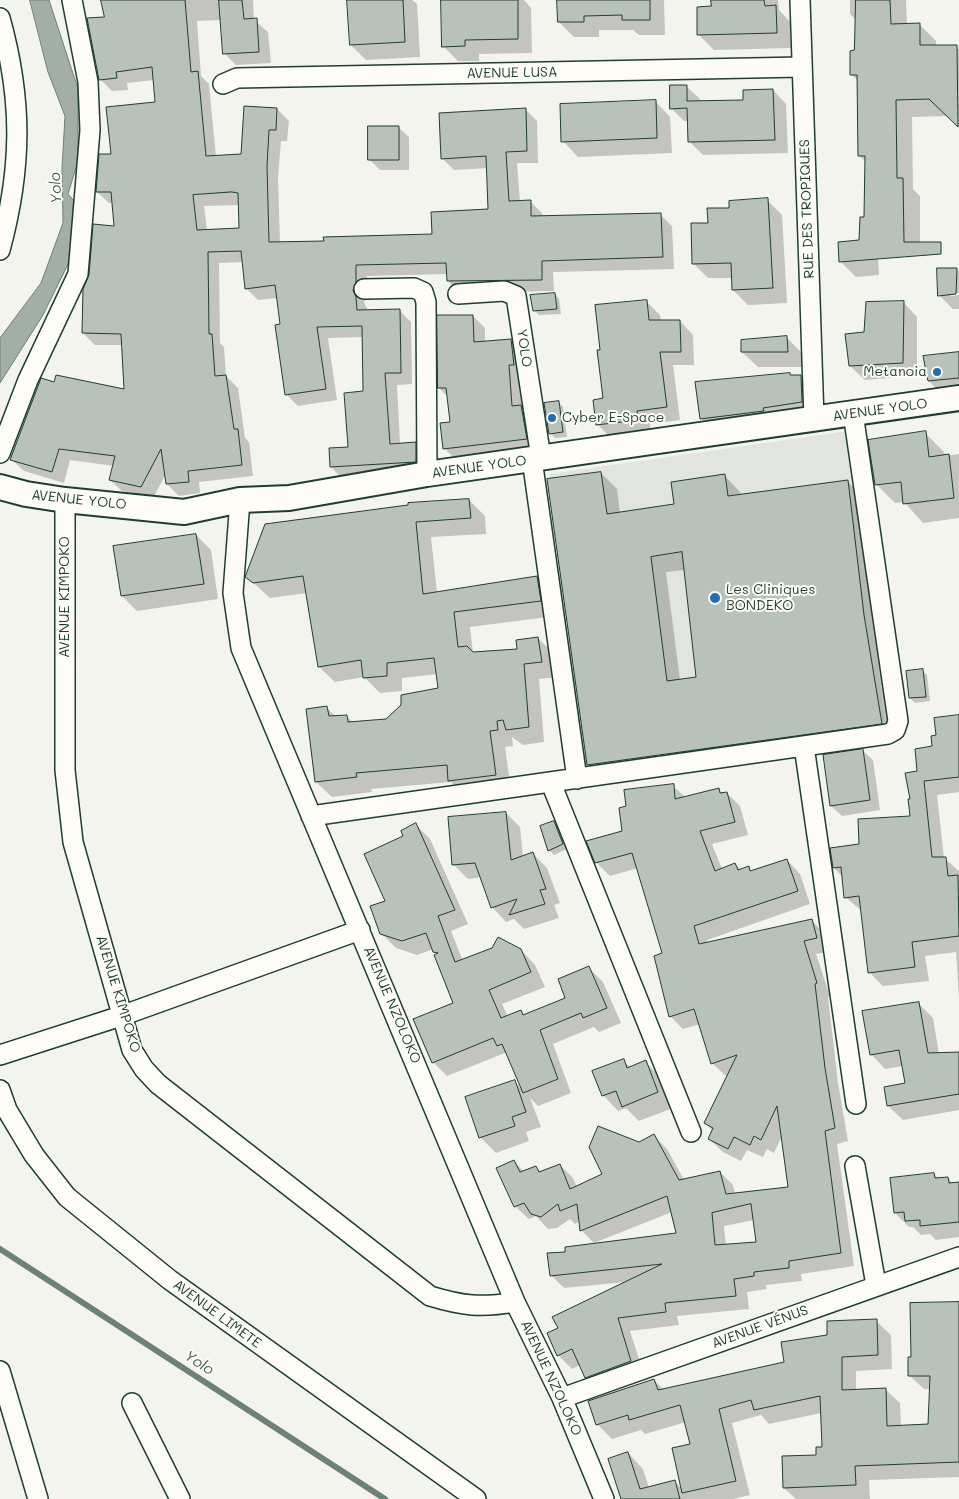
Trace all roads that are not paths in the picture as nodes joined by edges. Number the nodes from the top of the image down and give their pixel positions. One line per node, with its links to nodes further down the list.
1 (72, 0): 12 (street)
2 (800, 0): 4 (street, RUE DES TROPIQUES)
3 (0, 18): 6 (street)
4 (802, 66): 5 (street, AVENUE LUSA); 11 (street, RUE DES TROPIQUES)
5 (223, 84)
6 (0, 250)
7 (364, 289): 14 (street)
8 (458, 294): 13 (street, YOLO)
9 (959, 398): 10 (street, AVENUE YOLO)
10 (853, 414): 11 (street, AVENUE YOLO); 18 (street)
11 (814, 419): 13 (street, AVENUE YOLO)
12 (0, 453)
13 (536, 459): 14 (street, AVENUE YOLO); 19 (street)
14 (427, 474): 17 (street, AVENUE YOLO)
15 (0, 487): 16 (street, AVENUE YOLO)
16 (65, 500): 17 (street, AVENUE YOLO); 23 (street, AVENUE KIMPOKO)
17 (240, 500): 21 (street, AVENUE NZOLOKO)
18 (804, 746): 19 (street); 26 (street)
19 (577, 779): 20 (street)
20 (551, 783): 21 (street); 27 (street)
21 (311, 816): 22 (street, AVENUE NZOLOKO)
22 (360, 930): 23 (street); 31 (street, AVENUE NZOLOKO)
23 (122, 1016): 24 (street); 31 (street, AVENUE KIMPOKO)
24 (0, 1055)
25 (0, 1090): 37 (street, AVENUE LIMETE)
26 (856, 1104)
27 (691, 1132)
28 (855, 1166): 30 (street)
29 (959, 1257): 30 (street, AVENUE VÉNUS)
30 (876, 1285): 33 (street, AVENUE VÉNUS)
31 (515, 1302): 33 (street, AVENUE NZOLOKO)
32 (0, 1371): 35 (street)
33 (562, 1398): 38 (street, AVENUE NZOLOKO)
34 (132, 1403): 36 (street)
35 (38, 1499)
36 (180, 1499)
37 (476, 1499)
38 (604, 1499)

